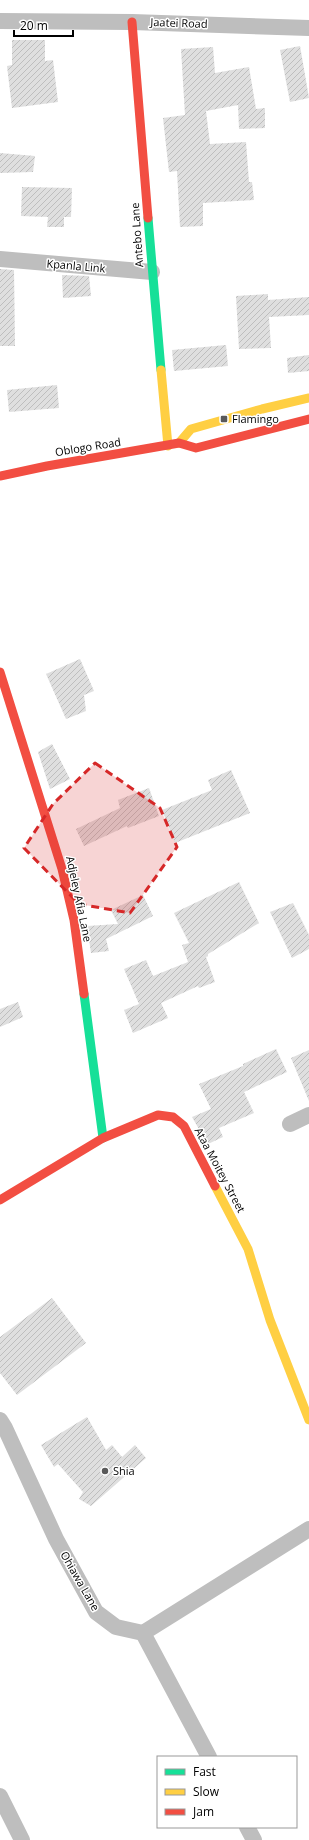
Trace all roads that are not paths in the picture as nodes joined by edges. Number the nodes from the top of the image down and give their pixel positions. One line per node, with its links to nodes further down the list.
1 (0, 21): 2 (street, Jaatei Road)
2 (132, 22): 3 (street, Jaatei Road); 5 (street, Antebo Lane)
3 (309, 28)
4 (0, 259): 5 (street, Kpanla Link)
5 (152, 272): 9 (street, Antebo Lane)
6 (309, 398): 8 (street)
7 (309, 419): 8 (street, Oblogo Road)
8 (179, 443): 9 (street, Oblogo Road)
9 (168, 446): 10 (street, Oblogo Road)
10 (0, 476)
11 (0, 672): 14 (street, Adjeley Afia Lane)
12 (309, 1115): 13 (street)
13 (290, 1124)
14 (103, 1138): 15 (street, Ataa Moitey Street); 17 (street, Ataa Moitey Street)
15 (0, 1200)
16 (0, 1420): 19 (street, Ohiawa Lane)
17 (309, 1420)
18 (309, 1529): 19 (street)
19 (143, 1633): 20 (street)
20 (208, 1756)
21 (0, 1796): 23 (street)
22 (248, 1828): 24 (street)
23 (22, 1840)
24 (254, 1840)

